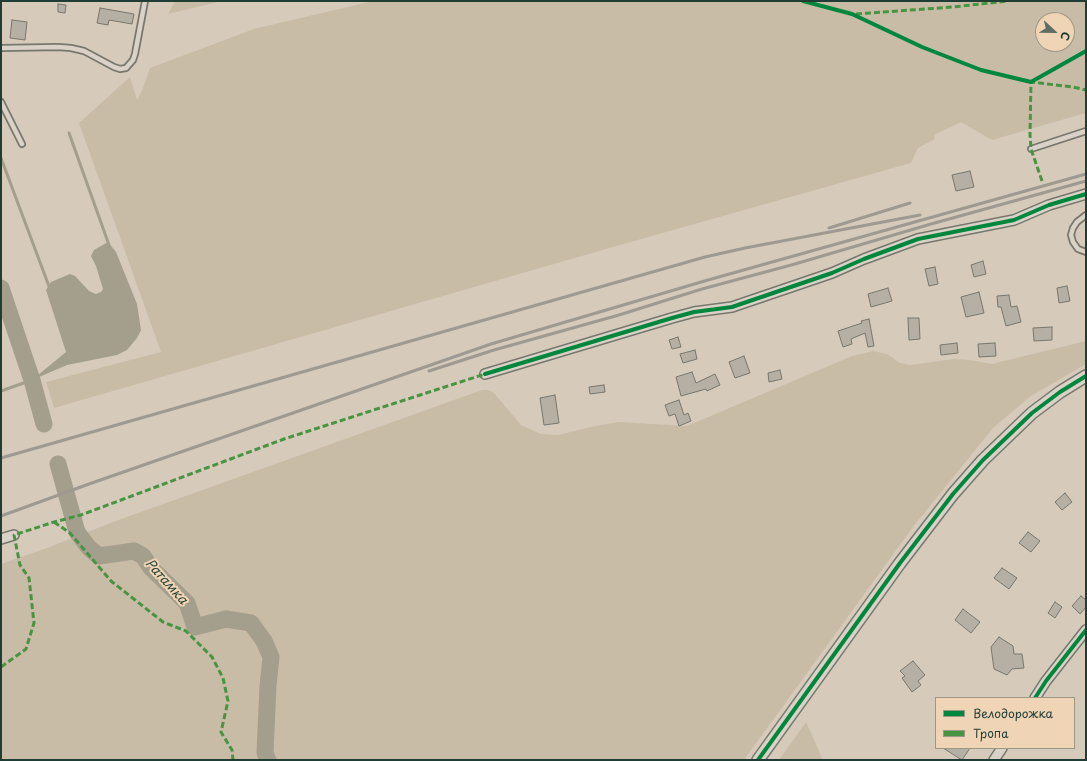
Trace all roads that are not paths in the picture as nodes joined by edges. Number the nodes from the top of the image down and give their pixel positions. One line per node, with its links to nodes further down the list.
1 (145, 1): 2 (lane)
2 (1, 48)
3 (1, 102): 5 (lane)
4 (1086, 131): 6 (lane)
5 (22, 144)
6 (1031, 149)
7 (1086, 194): 10 (street)
8 (1086, 216): 9 (lane)
9 (1086, 252)
10 (485, 374)
11 (1086, 376): 17 (street)
12 (14, 535): 13 (street)
13 (1, 539)
14 (1086, 630): 15 (street)
15 (1036, 697)
16 (1001, 749): 18 (street)
17 (758, 760)
18 (994, 760)

